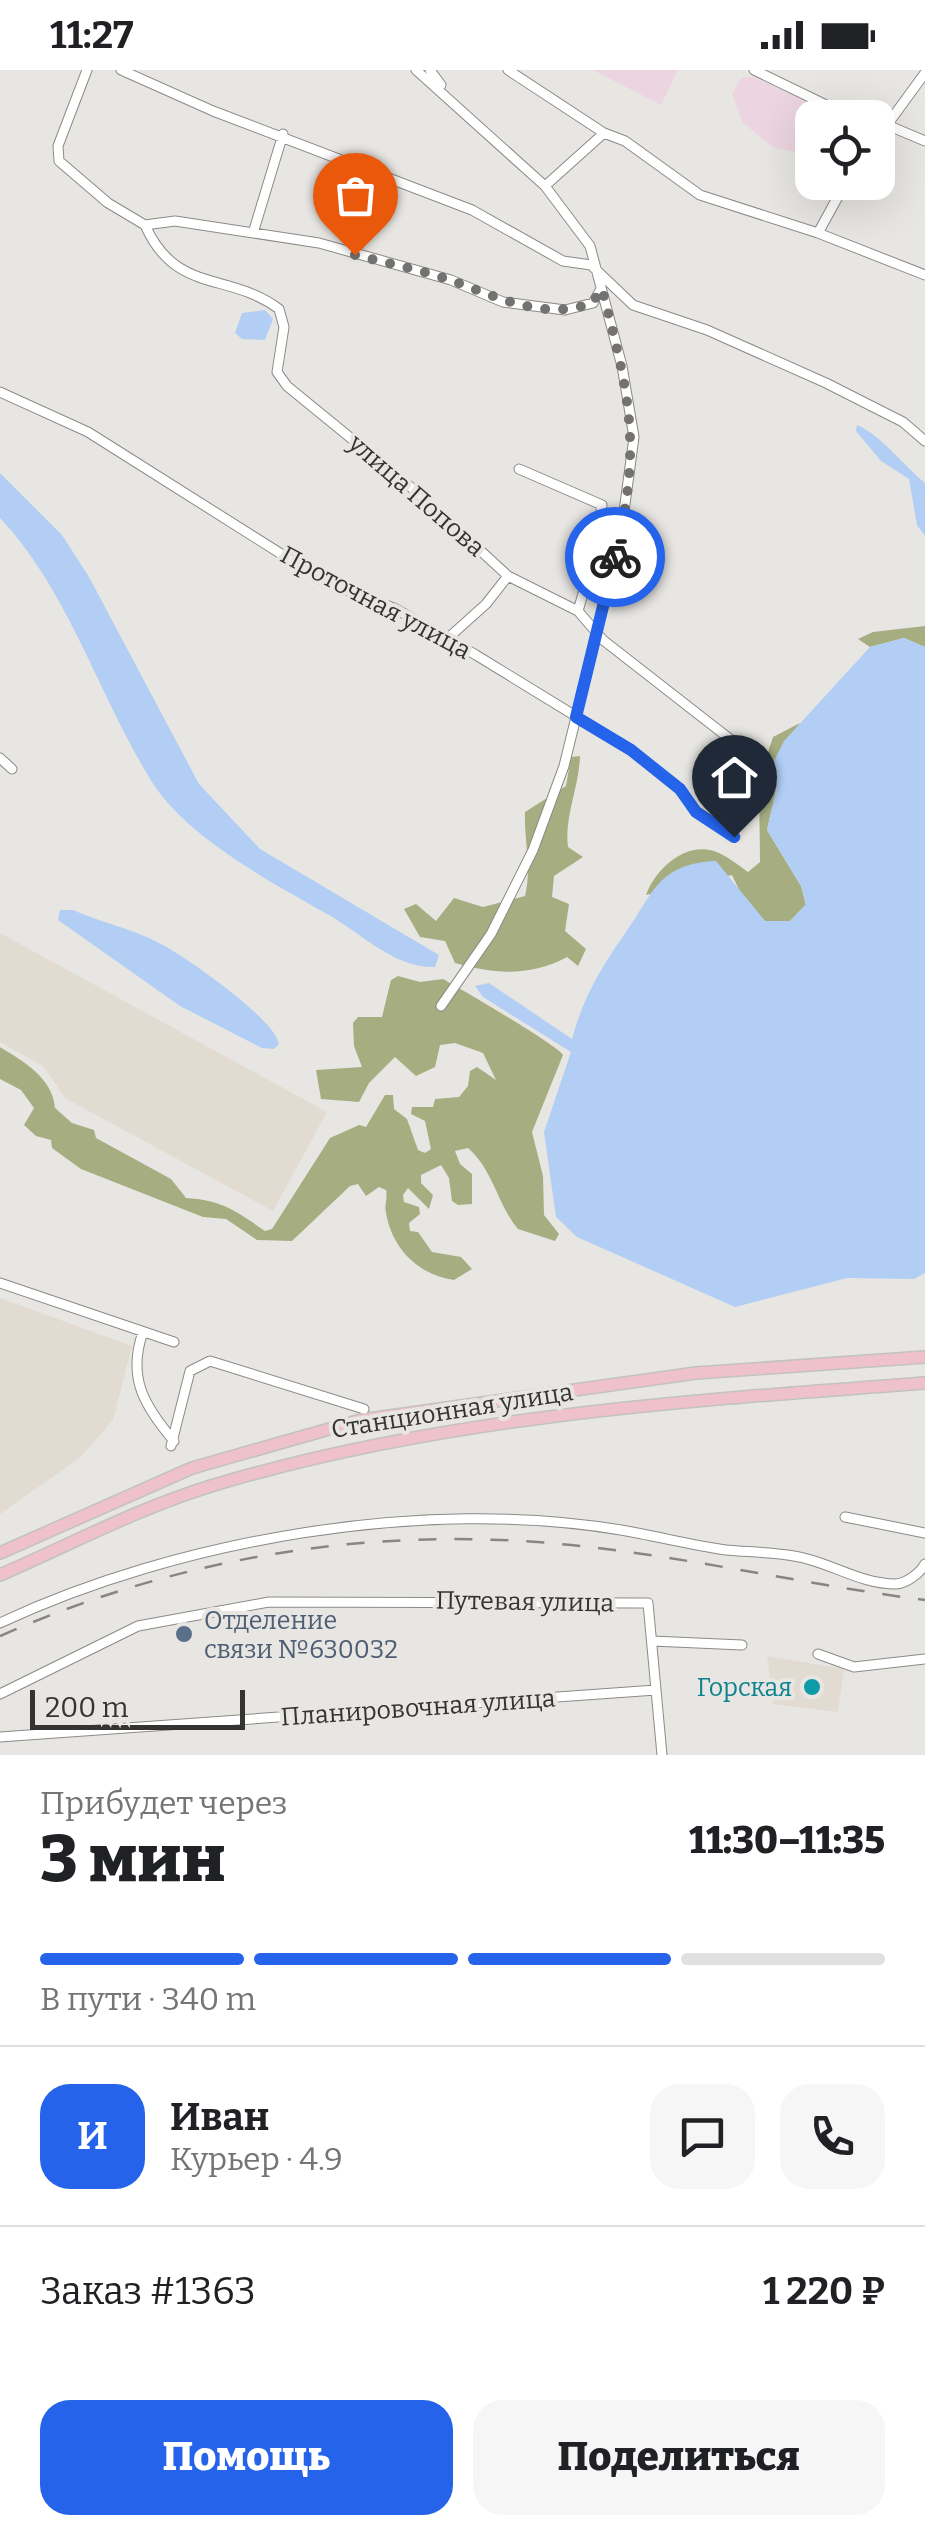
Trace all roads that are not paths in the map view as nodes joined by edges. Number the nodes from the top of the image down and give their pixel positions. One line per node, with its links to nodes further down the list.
1 (87, 70): 17 (street, улица Попова)
2 (121, 70): 13 (street)
3 (416, 70): 8 (street)
4 (430, 70): 8 (street)
5 (508, 70): 12 (street)
6 (754, 71): 9 (street)
7 (925, 72): 10 (street)
8 (448, 95): 15 (street)
9 (816, 100)
10 (895, 110)
11 (895, 131): 14 (street)
12 (604, 133): 15 (street); 19 (street)
13 (283, 134): 18 (street); 20 (street)
14 (925, 141)
15 (545, 186): 20 (street)
16 (836, 200): 19 (street)
17 (146, 225): 18 (street); 26 (street, улица Попова)
18 (254, 230): 22 (street)
19 (818, 233): 21 (street)
20 (596, 271): 22 (street); 24 (street)
21 (925, 274)
22 (602, 289): 28 (street)
23 (0, 392): 29 (street, Проточная улица)
24 (925, 441)
25 (518, 470): 27 (street)
26 (508, 576): 27 (street, улица Попова); 29 (street)
27 (578, 611): 28 (street, улица Попова)
28 (598, 632): 30 (street); 31 (street, улица Попова)
29 (447, 639): 30 (street, Проточная улица)
30 (576, 717): 34 (street, Проточная улица); 35 (street)
31 (744, 750)
32 (0, 758): 33 (street)
33 (12, 768)
34 (734, 837)
35 (441, 1006)
36 (0, 1283): 37 (street)
37 (143, 1332): 38 (street); 41 (street)
38 (174, 1342)
39 (925, 1357): 44 (main road, Станционная улица)
40 (925, 1383): 46 (main road, Станционная улица)
41 (364, 1409)
42 (845, 1517): 43 (street)
43 (925, 1533)
44 (0, 1553)
45 (925, 1564): 47 (street)
46 (0, 1575)
47 (0, 1623)
48 (652, 1641): 49 (street); 52 (street); 53 (street, Путевая улица)
49 (742, 1645)
50 (818, 1654): 51 (street)
51 (925, 1659)
52 (656, 1690): 54 (street, Планировочная улица); 55 (street)
53 (0, 1694)
54 (0, 1738)
55 (662, 1755)

